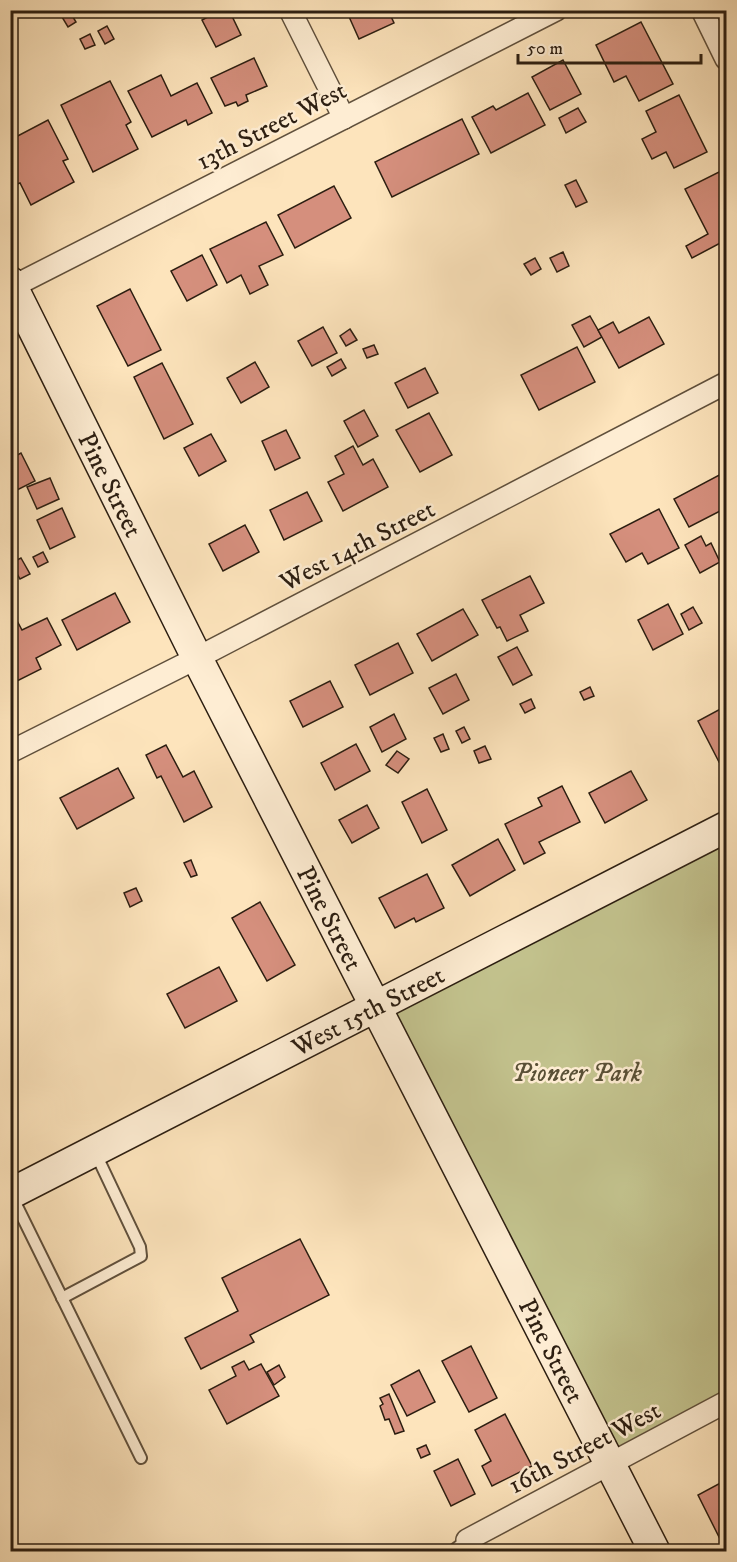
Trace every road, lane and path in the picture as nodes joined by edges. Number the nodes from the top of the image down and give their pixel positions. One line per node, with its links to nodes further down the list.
1 (290, 10): 5 (street)
2 (556, 10): 5 (street, 13th Street West)
3 (702, 10): 4 (street)
4 (726, 59)
5 (344, 118): 6 (street, 13th Street West)
6 (11, 286): 8 (street, Pine Street)
7 (726, 383): 8 (street, West 14th Street)
8 (197, 658): 9 (street, West 14th Street); 11 (street, Pine Street)
9 (10, 752)
10 (726, 827): 11 (street, West 15th Street)
11 (377, 1008): 12 (street, West 15th Street); 17 (street, Pine Street)
12 (94, 1151): 13 (street, West 15th Street); 14 (lane)
13 (11, 1194): 14 (lane)
14 (62, 1298): 16 (lane)
15 (726, 1402): 17 (street, 16th Street West)
16 (141, 1458)
17 (610, 1465): 18 (street, 16th Street West); 19 (street, Pine Street)
18 (459, 1546)
19 (655, 1551)

